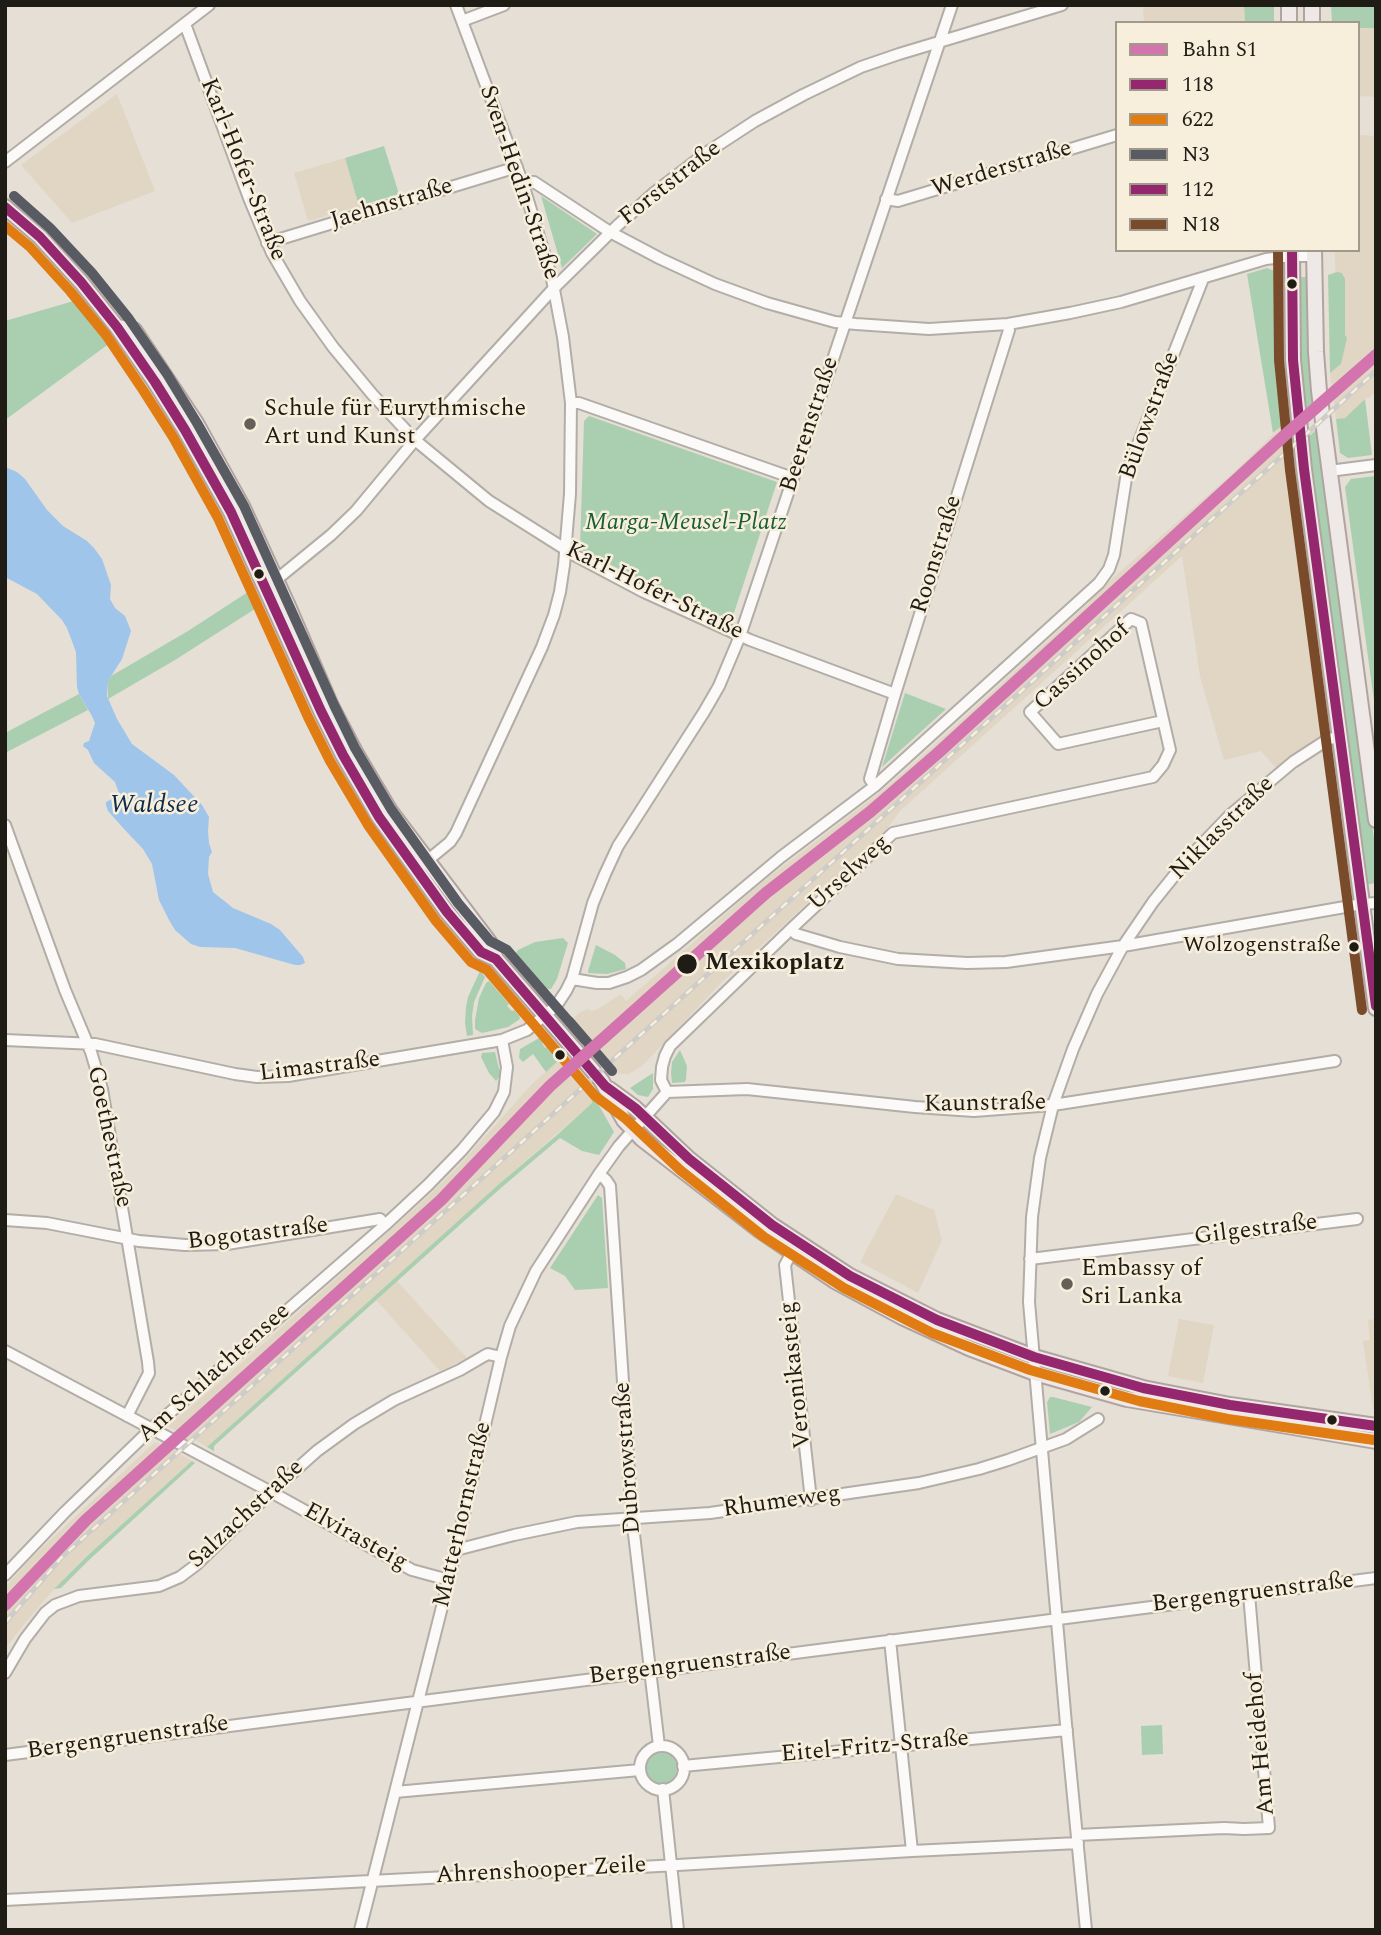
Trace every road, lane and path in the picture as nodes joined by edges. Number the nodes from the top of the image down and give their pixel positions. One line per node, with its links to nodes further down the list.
1 (209, 5): 7 (street)
2 (456, 5): 6 (street, Sven-Hedin-Straße)
3 (504, 5): 6 (street)
4 (951, 5): 8 (street, Beerenstraße)
5 (1062, 5): 8 (street, Forststraße)
6 (462, 21): 11 (street, Sven-Hedin-Straße)
7 (185, 24): 10 (street); 16 (street, Karl-Hofer-Straße)
8 (939, 43): 13 (street, Beerenstraße); 15 (street, Forststraße)
9 (1115, 136): 13 (street, Werderstraße)
10 (5, 162)
11 (517, 167): 12 (street, Sven-Hedin-Straße); 16 (street, Jaehnstraße)
12 (523, 184): 15 (street); 20 (street, Sven-Hedin-Straße)
13 (886, 198): 21 (street, Beerenstraße)
14 (5, 207): 23 (main road)
15 (610, 232): 20 (street, Forststraße); 21 (street)
16 (267, 243): 25 (street, Karl-Hofer-Straße)
17 (1292, 253): 18 (street); 19 (street); 34 (main road)
18 (1315, 253): 27 (main road)
19 (1203, 279): 22 (street); 36 (street, Bülowstraße)
20 (554, 288): 24 (street, Sven-Hedin-Straße); 25 (street, Forststraße)
21 (844, 323): 22 (street); 28 (street, Beerenstraße)
22 (1008, 324): 32 (street, Roonstraße)
23 (117, 327): 30 (main road); 39 (main road)
24 (571, 403): 28 (street); 29 (street, Sven-Hedin-Straße)
25 (415, 440): 29 (street, Karl-Hofer-Straße); 30 (street, Forststraße)
26 (1376, 465): 27 (street)
27 (1329, 471): 37 (main road)
28 (793, 478): 31 (street, Beerenstraße)
29 (566, 550): 31 (street, Karl-Hofer-Straße); 39 (street, Sven-Hedin-Straße)
30 (276, 580): 39 (main road)
31 (740, 636): 32 (street, Karl-Hofer-Straße); 43 (street, Beerenstraße)
32 (895, 694): 36 (street, Roonstraße)
33 (1163, 721): 33 (street, Cassinohof); 35 (street, Cassinohof)
34 (1339, 736): 40 (main road); 42 (street, Niklasstraße)
35 (1163, 765): 41 (street, Urselweg)
36 (875, 786): 43 (street, Bülowstraße)
37 (1376, 820)
38 (5, 825): 48 (street, Goethestraße)
39 (422, 865): 45 (main road)
40 (1369, 903): 42 (street); 44 (main road)
41 (791, 929): 42 (street); 51 (street, Urselweg)
42 (1124, 946): 52 (street, Niklasstraße)
43 (572, 979): 45 (street, Beerenstraße)
44 (1376, 1008)
45 (546, 1016): 47 (street, Limastraße); 50 (main road)
46 (5, 1040): 48 (street, Limastraße)
47 (502, 1040): 48 (street, Limastraße); 58 (street, Am Schlachtensee)
48 (87, 1044): 59 (street, Goethestraße)
49 (1335, 1061): 52 (street, Kaunstraße)
50 (605, 1086): 53 (main road); 54 (main road)
51 (667, 1092): 52 (street, Kaunstraße); 53 (street)
52 (1053, 1105): 61 (street, Niklasstraße)
53 (644, 1118): 54 (street, Matterhornstraße); 64 (main road)
54 (633, 1130): 55 (street, Matterhornstraße); 60 (main road)
55 (599, 1174): 63 (street, Matterhornstraße); 74 (street, Dubrowstraße)
56 (1357, 1219): 61 (street, Gilgestraße)
57 (5, 1220): 59 (street, Bogotastraße)
58 (385, 1225): 59 (street, Bogotastraße); 69 (street, Am Schlachtensee)
59 (128, 1239): 66 (street, Goethestraße)
60 (792, 1252): 65 (main road); 73 (street, Veronikasteig)
61 (1030, 1259): 64 (street, Niklasstraße)
62 (5, 1351): 66 (street, Elvirasteig)
63 (501, 1357): 72 (street, Salzachstraße); 75 (street, Matterhornstraße)
64 (1034, 1357): 65 (street, Niklasstraße); 68 (main road)
65 (1035, 1373): 70 (main road); 71 (street, Niklasstraße)
66 (127, 1416): 69 (street, Elvirasteig)
67 (1098, 1419): 71 (street, Rhumeweg)
68 (1376, 1426)
69 (151, 1429): 72 (street, Elvirasteig); 76 (street, Am Schlachtensee)
70 (1376, 1441)
71 (1043, 1448): 73 (street, Rhumeweg); 80 (street, Niklasstraße)
72 (271, 1492): 78 (street, Elvirasteig); 83 (street, Salzachstraße)
73 (811, 1500): 74 (street, Rhumeweg)
74 (632, 1517): 75 (street, Rhumeweg); 82 (street, Dubrowstraße)
75 (456, 1550): 78 (street, Matterhornstraße)
76 (5, 1575)
77 (1376, 1578): 79 (street, Bergengruenstraße)
78 (449, 1580): 84 (street, Matterhornstraße)
79 (1248, 1594): 80 (street, Bergengruenstraße); 93 (street, Am Heidehof)
80 (1057, 1619): 81 (street, Bergengruenstraße); 85 (street, Niklasstraße)
81 (890, 1640): 82 (street, Bergengruenstraße); 87 (street)
82 (650, 1671): 84 (street, Bergengruenstraße); 86 (street, Dubrowstraße)
83 (5, 1673)
84 (418, 1701): 88 (street, Bergengruenstraße); 92 (street, Matterhornstraße)
85 (1067, 1730): 87 (street, Eitel-Fritz-Straße); 93 (street, Niklasstraße)
86 (659, 1746): 89 (street); 90 (street)
87 (901, 1746): 89 (street, Eitel-Fritz-Straße); 94 (street)
88 (5, 1755)
89 (683, 1766): 91 (street)
90 (640, 1770): 91 (street); 92 (street)
91 (663, 1789): 95 (street)
92 (395, 1793): 96 (street, Matterhornstraße)
93 (1077, 1839): 94 (street, Ahrenshooper Zeile); 100 (street, Niklasstraße)
94 (912, 1851): 95 (street, Ahrenshooper Zeile)
95 (671, 1866): 96 (street, Ahrenshooper Zeile); 99 (street)
96 (372, 1881): 97 (street, Ahrenshooper Zeile); 98 (street, Matterhornstraße)
97 (5, 1900)
98 (360, 1930)
99 (678, 1930)
100 (1086, 1930)

